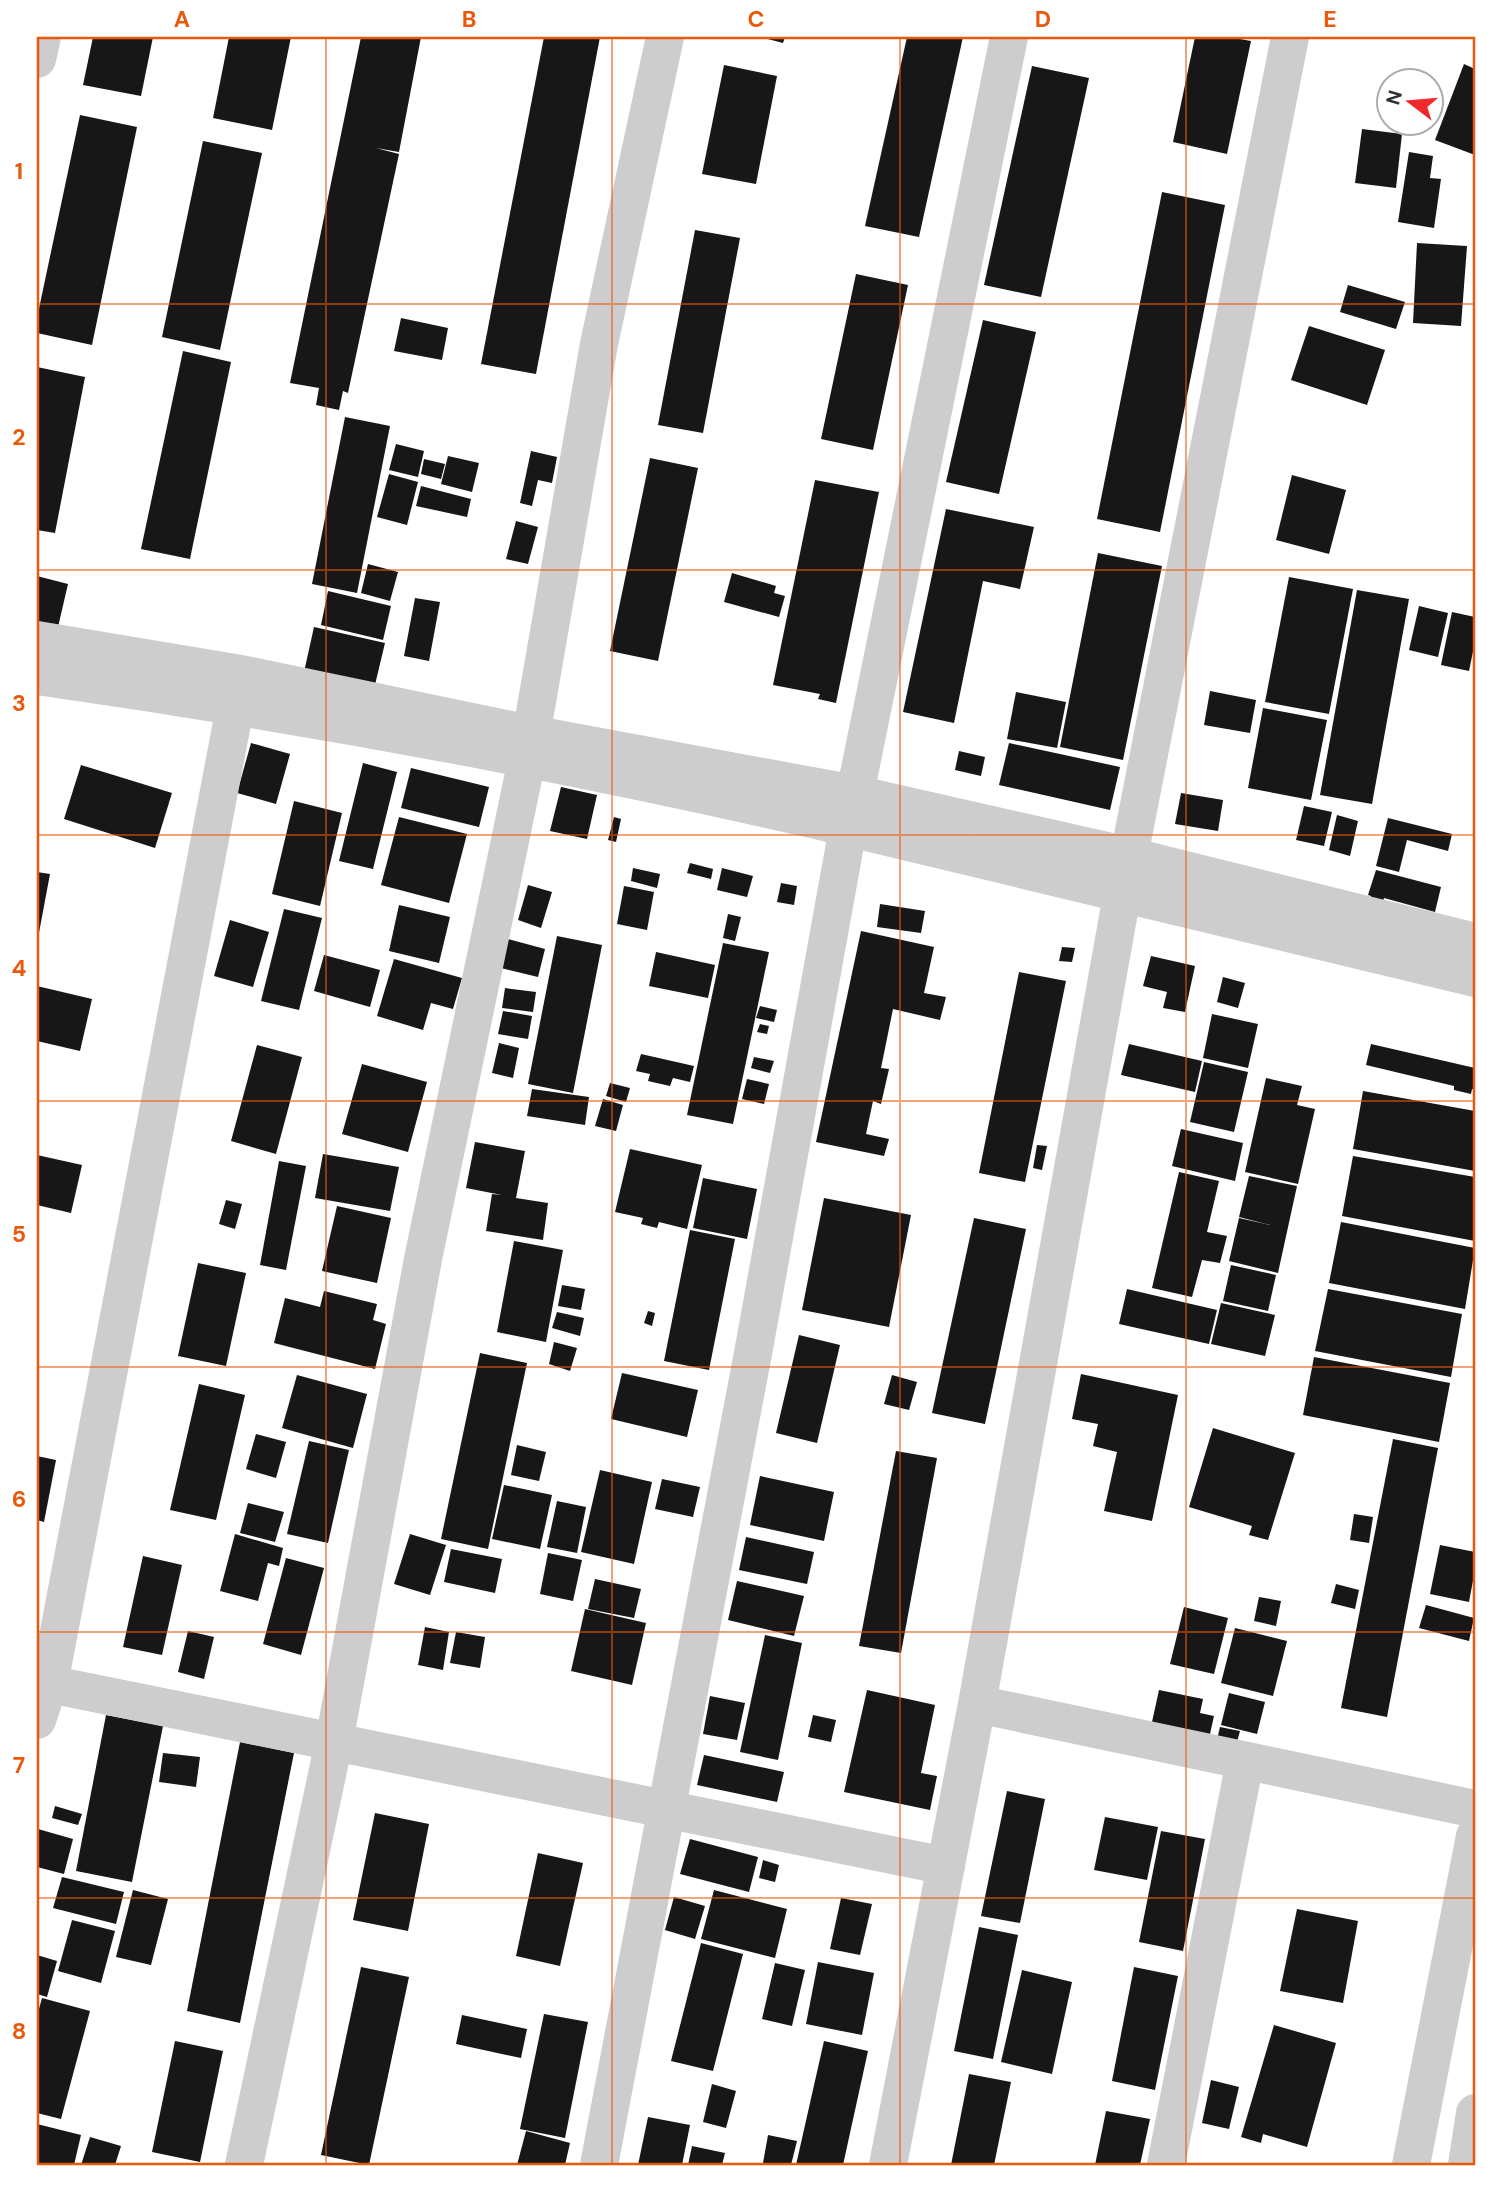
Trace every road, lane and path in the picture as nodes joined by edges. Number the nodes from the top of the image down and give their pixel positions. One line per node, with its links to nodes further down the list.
1 (42, 37): 5 (street)
2 (666, 37): 9 (street)
3 (1009, 37): 10 (street)
4 (1290, 37): 11 (street)
5 (37, 59)
6 (37, 640): 8 (street)
7 (37, 676): 8 (street)
8 (237, 689): 9 (street); 15 (street)
9 (528, 746): 10 (street); 18 (street)
10 (851, 811): 11 (street); 12 (street); 21 (street)
11 (1129, 856): 12 (street); 13 (street)
12 (1123, 895): 14 (street); 16 (street)
13 (1475, 942)
14 (1475, 978)
15 (49, 1684): 17 (street); 18 (street)
16 (976, 1704): 19 (street); 23 (street)
17 (37, 1720)
18 (334, 1742): 21 (street); 25 (street)
19 (1245, 1761): 20 (street); 28 (street)
20 (1475, 1809)
21 (668, 1810): 23 (street); 26 (street)
22 (1475, 1836): 29 (street)
23 (946, 1866): 27 (street)
24 (1475, 2113): 30 (street)
25 (244, 2165)
26 (599, 2165)
27 (888, 2165)
28 (1167, 2165)
29 (1411, 2165)
30 (1467, 2165)

